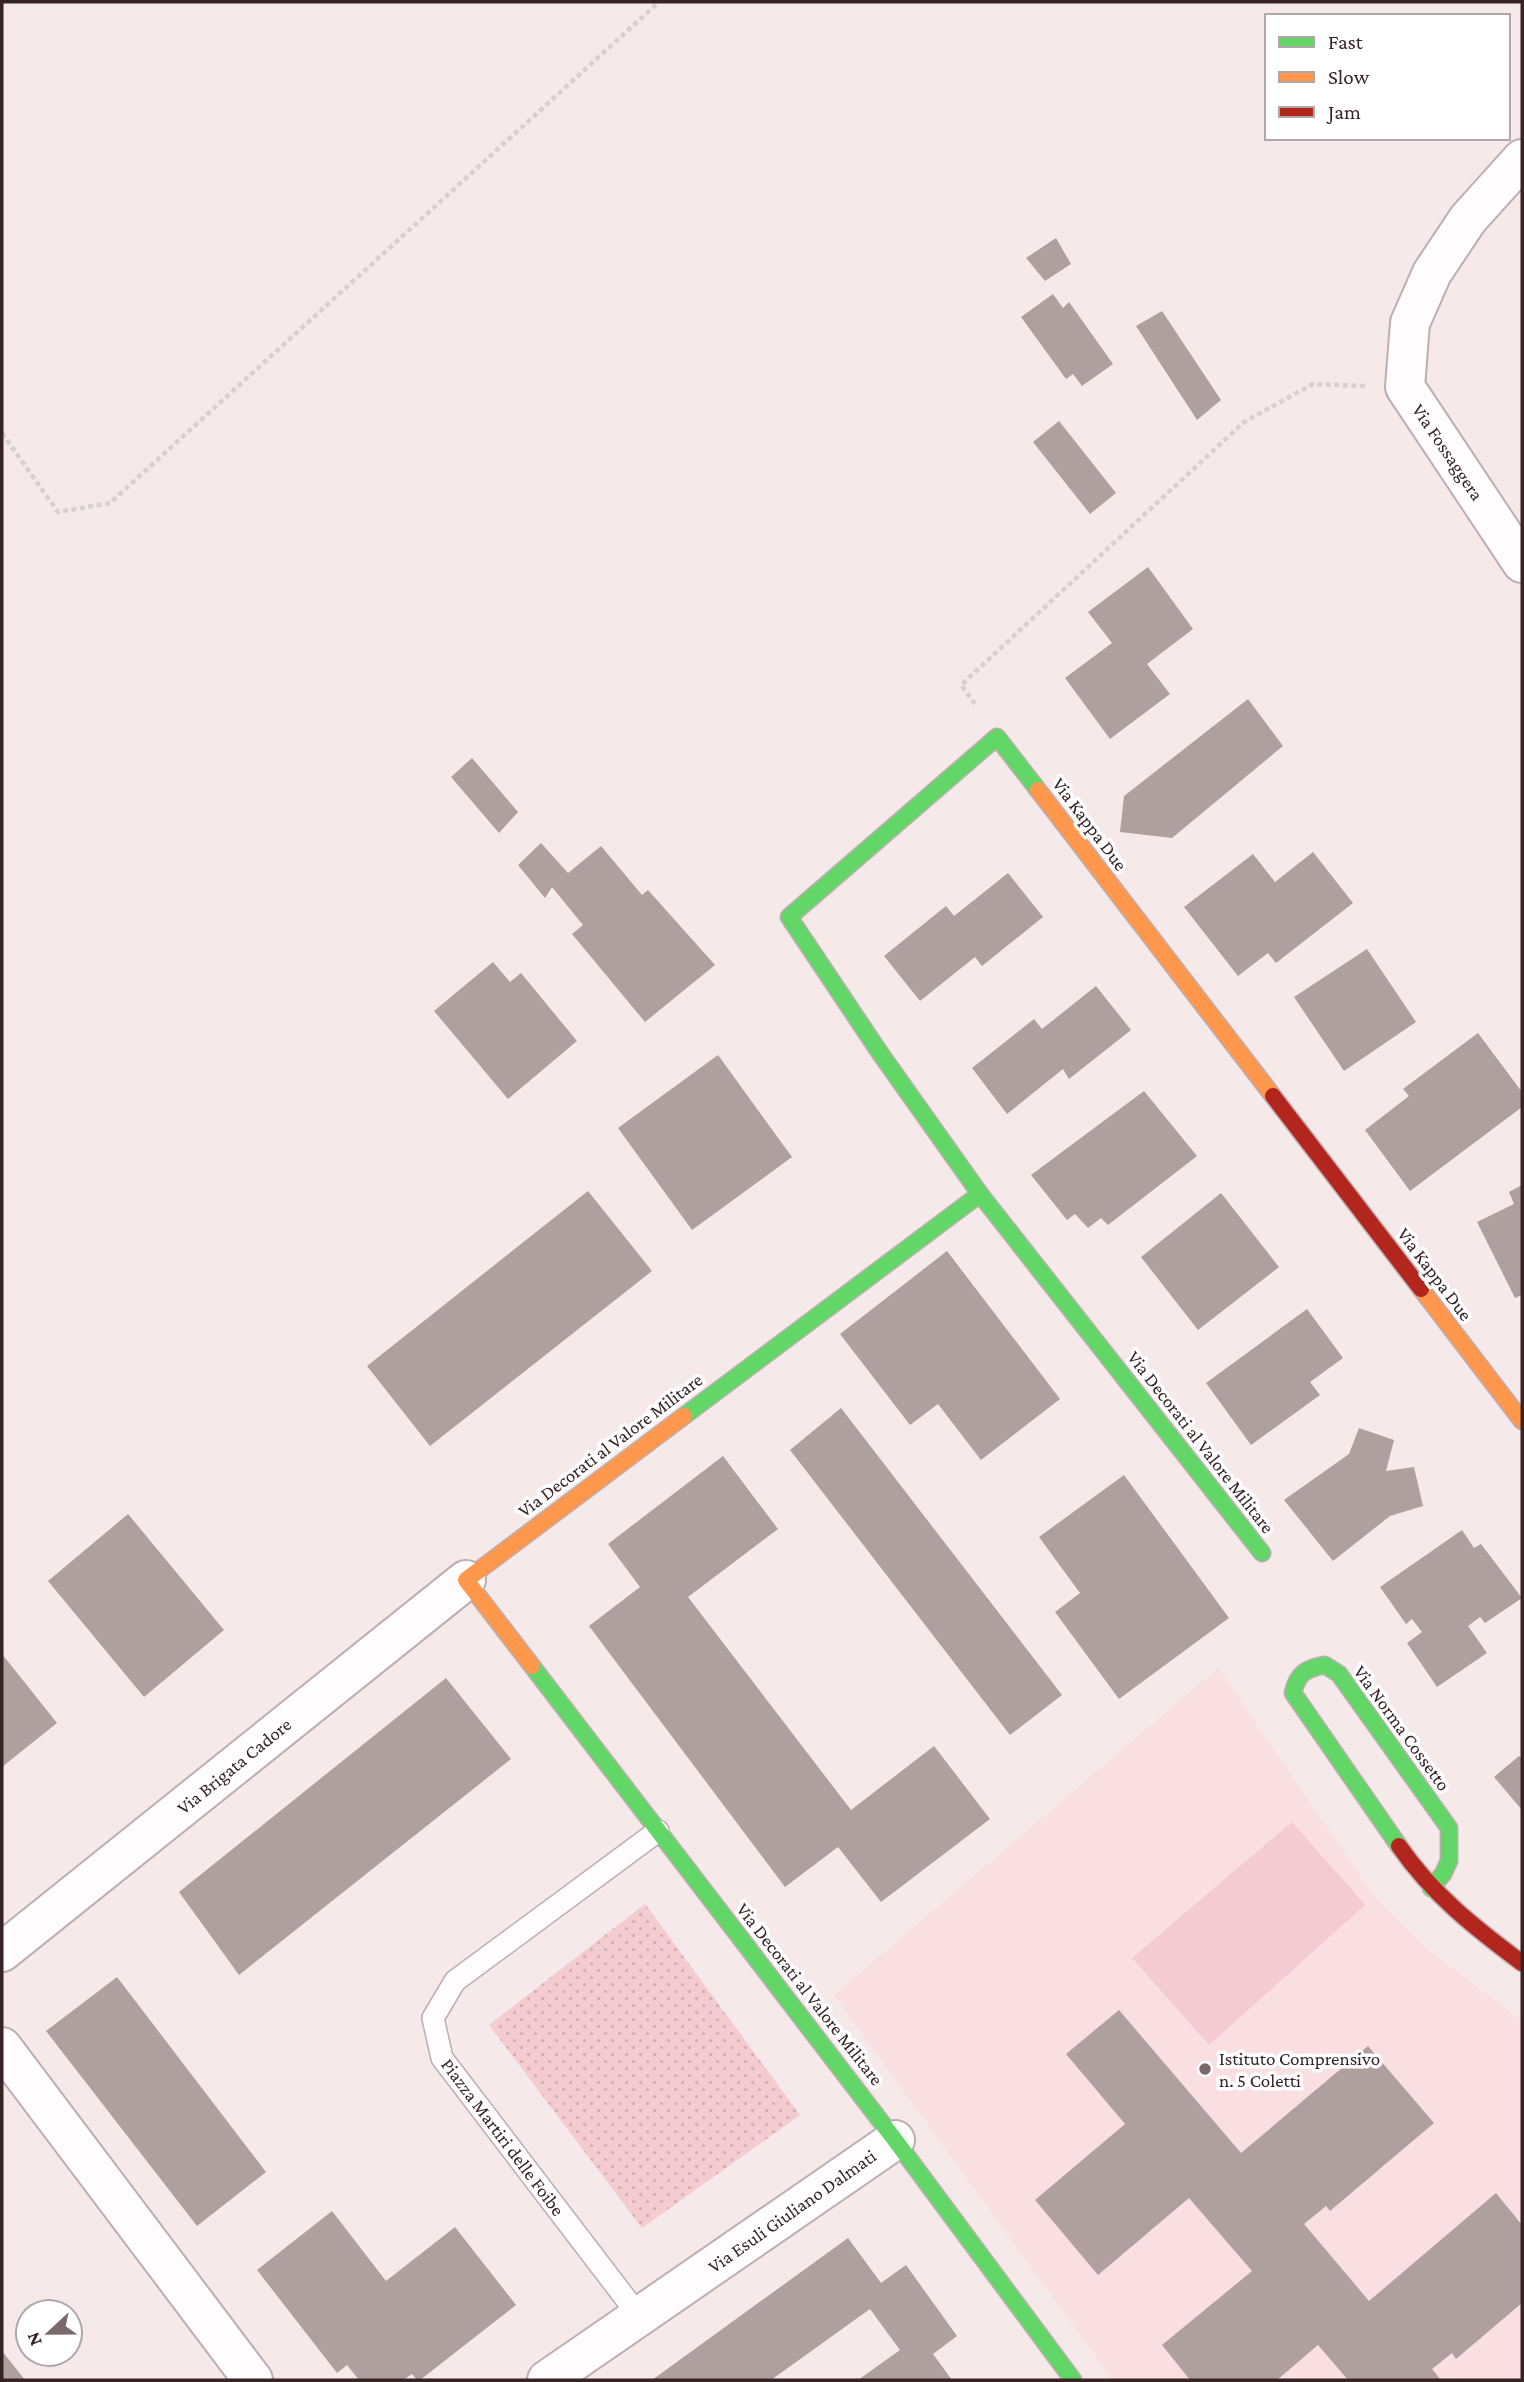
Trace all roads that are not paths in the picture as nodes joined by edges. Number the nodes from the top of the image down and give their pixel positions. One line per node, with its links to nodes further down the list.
1 (1522, 159): 2 (street, Via Fossaggera)
2 (1522, 562)
3 (980, 1194): 4 (street, Via Kappa Due); 5 (street, Via Decorati al Valore Militare); 6 (street, Via Decorati al Valore Militare)
4 (1522, 1421)
5 (1262, 1553)
6 (466, 1580): 7 (street, Via Decorati al Valore Militare); 9 (street, Via Brigata Cadore)
7 (658, 1831): 12 (street, Via Decorati al Valore Militare); 13 (lane, Piazza Martiri delle Foibe)
8 (1431, 1888): 8 (street, Via Norma Cossetto); 10 (street, Via Norma Cossetto)
9 (2, 1952)
10 (1522, 1963)
11 (2, 2047): 14 (street)
12 (895, 2140): 13 (street, Via Esuli Giuliano Dalmati); 16 (street, Via Esuli Giuliano Dalmati)
13 (639, 2316): 15 (street, Via Esuli Giuliano Dalmati)
14 (253, 2380)
15 (547, 2380)
16 (1073, 2380)

